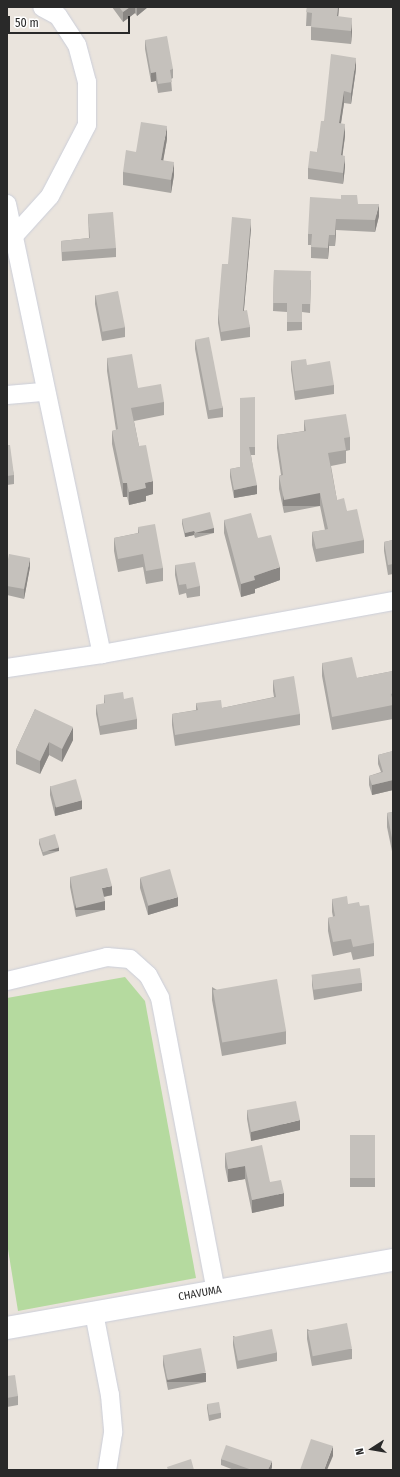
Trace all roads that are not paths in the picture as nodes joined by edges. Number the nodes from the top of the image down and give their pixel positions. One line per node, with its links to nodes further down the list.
1 (42, 7): 3 (street)
2 (7, 204): 3 (street)
3 (13, 237): 4 (street)
4 (45, 392): 5 (street); 7 (street)
5 (7, 395)
6 (393, 601): 7 (street)
7 (102, 654): 8 (street)
8 (7, 668)
9 (7, 981): 11 (street)
10 (393, 1260): 11 (street, CHAVUMA)
11 (216, 1292): 12 (street, CHAVUMA)
12 (94, 1313): 13 (street, CHAVUMA); 14 (street)
13 (7, 1328)
14 (107, 1470)

